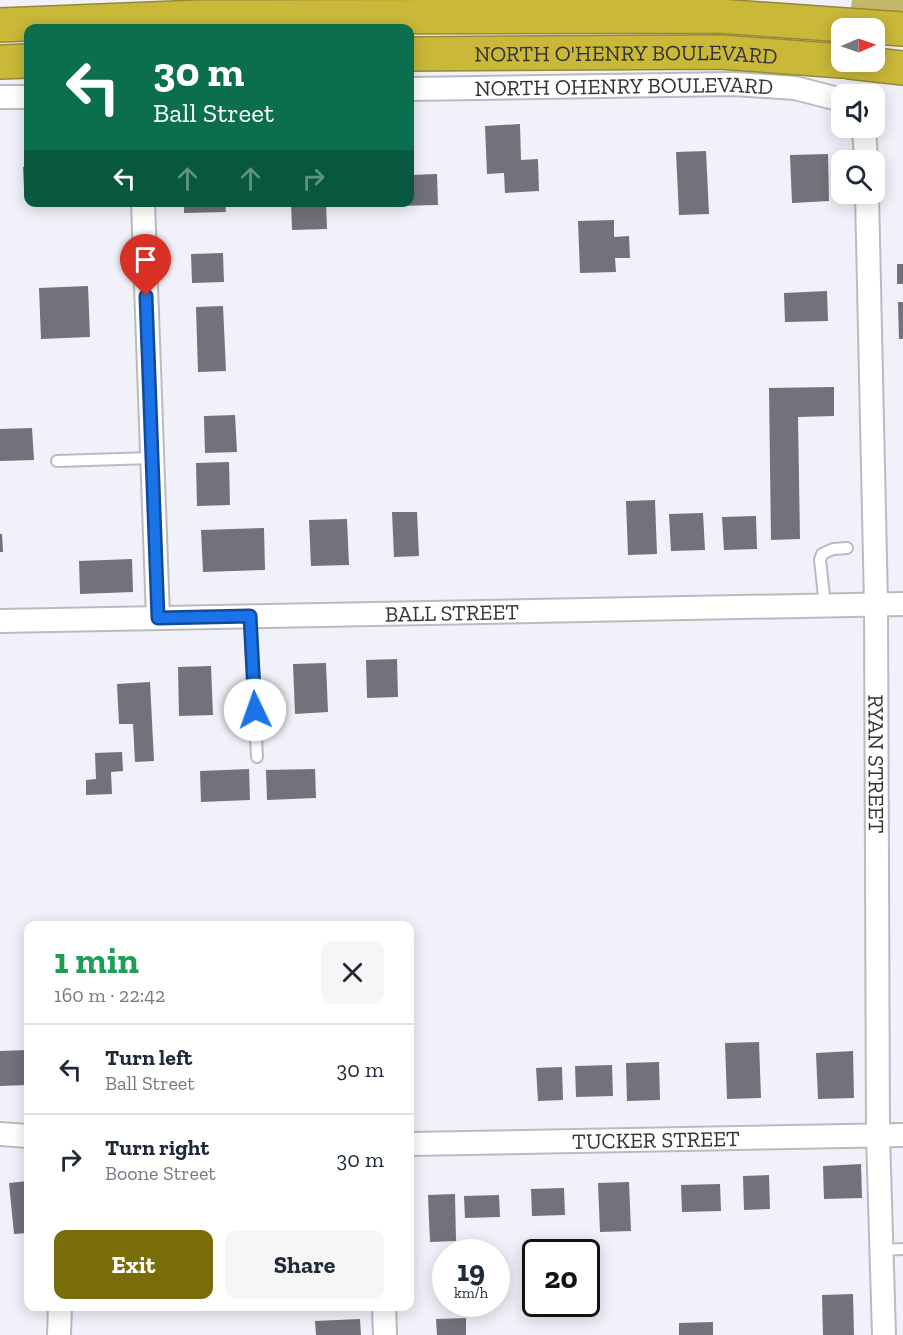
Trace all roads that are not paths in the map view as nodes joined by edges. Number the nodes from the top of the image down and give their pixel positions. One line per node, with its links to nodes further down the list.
1 (24, 24): 3 (highway, NORTH O'HENRY BOULEVARD)
2 (25, 24): 4 (highway, NORTH O'HENRY BOULEVARD)
3 (0, 25)
4 (903, 29)
5 (414, 54): 6 (highway, NORTH O'HENRY BOULEVARD)
6 (831, 60)
7 (24, 61): 8 (highway)
8 (0, 62)
9 (885, 66): 10 (highway)
10 (903, 68)
11 (414, 89): 13 (street, NORTH OHENRY BOULEVARD)
12 (24, 97): 14 (street)
13 (831, 97)
14 (0, 98)
15 (867, 204): 20 (street, RYAN STREET)
16 (142, 207): 17 (street)
17 (152, 458): 18 (lane); 24 (street)
18 (57, 461)
19 (847, 548): 22 (lane)
20 (876, 604): 21 (street, BALL STREET); 22 (street, BALL STREET); 28 (street, RYAN STREET)
21 (903, 604)
22 (825, 605): 23 (street, BALL STREET)
23 (250, 616): 24 (street, BALL STREET); 26 (lane)
24 (158, 618): 25 (street, BALL STREET)
25 (0, 621)
26 (258, 757)
27 (0, 1134): 30 (street)
28 (878, 1135): 29 (street, TUCKER STREET); 31 (street, TUCKER STREET); 32 (street, RYAN STREET)
29 (903, 1135)
30 (24, 1136)
31 (414, 1144)
32 (892, 1250): 37 (street, RYAN STREET)
33 (60, 1311): 35 (street)
34 (384, 1311): 36 (street)
35 (59, 1335)
36 (385, 1335)
37 (884, 1335)

